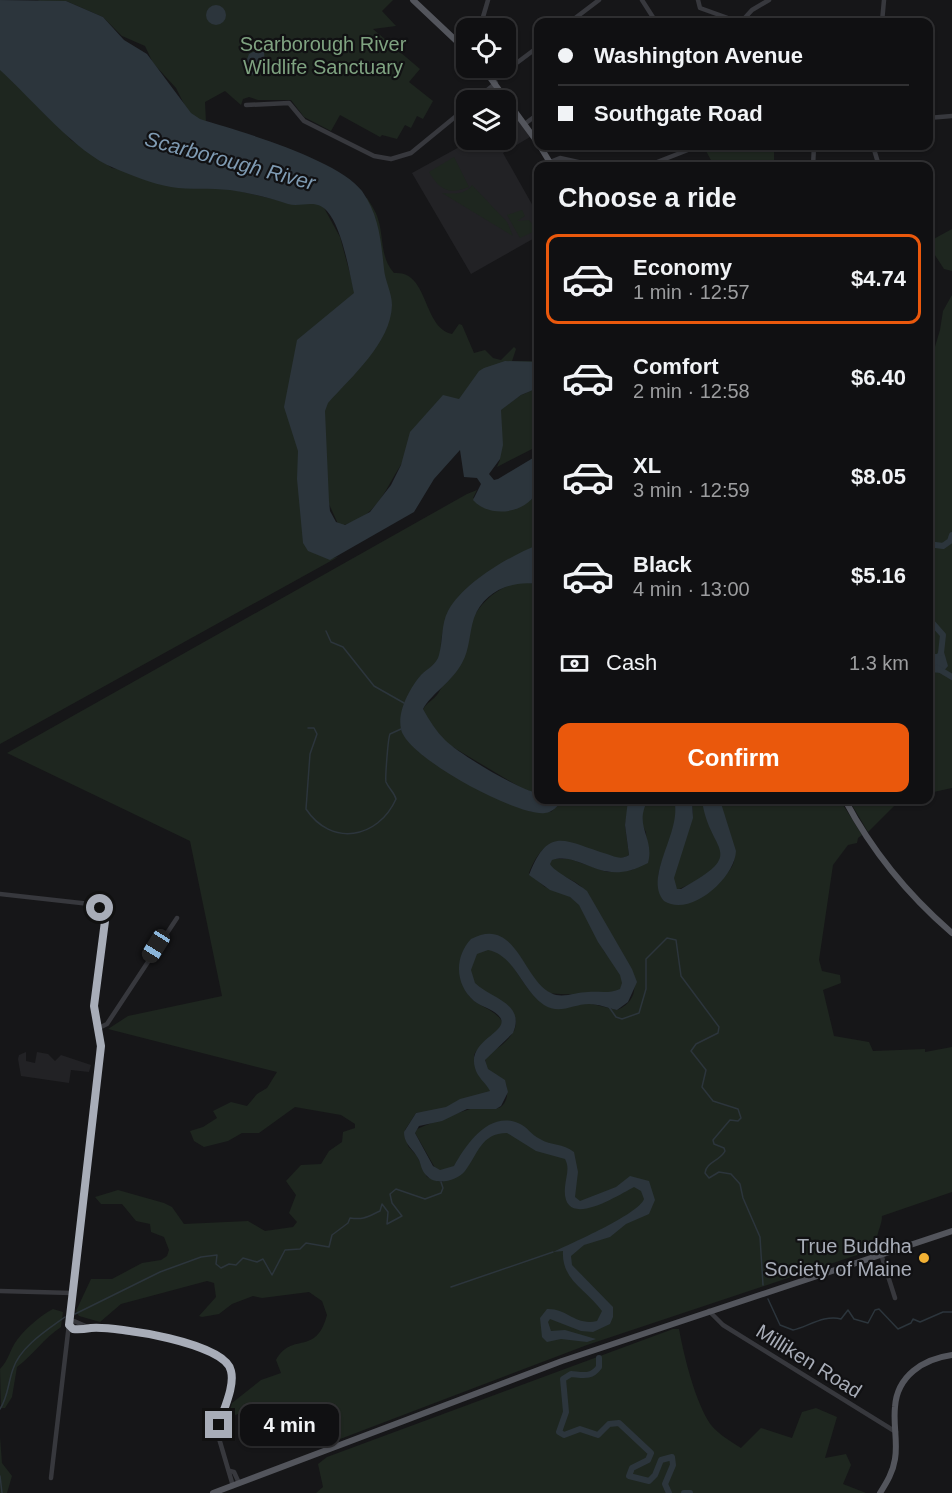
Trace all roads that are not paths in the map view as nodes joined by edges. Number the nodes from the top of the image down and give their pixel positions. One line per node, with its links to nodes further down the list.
1 (413, 0): 14 (main road)
2 (488, 0): 8 (street)
3 (599, 0): 9 (street)
4 (642, 0): 10 (street)
5 (698, 0): 11 (street)
6 (769, 0): 12 (street)
7 (884, 0): 13 (street)
8 (482, 18)
9 (575, 18)
10 (653, 18)
11 (730, 18)
12 (744, 18)
13 (882, 18)
14 (456, 39)
15 (534, 50): 17 (street)
16 (492, 78): 17 (main road)
17 (495, 81): 18 (street); 24 (main road)
18 (486, 90)
19 (246, 105): 20 (street)
20 (456, 116)
21 (952, 116): 23 (street)
22 (534, 117): 24 (street)
23 (933, 118)
24 (526, 123): 25 (main road)
25 (534, 136)
26 (689, 150): 29 (street)
27 (554, 162): 28 (street)
28 (578, 162)
29 (657, 162)
30 (847, 804): 33 (main road)
31 (0, 894): 34 (street)
32 (177, 918): 34 (street)
33 (952, 933)
34 (99, 1028): 38 (street)
35 (952, 1231): 36 (main road)
36 (880, 1254): 39 (street); 40 (main road)
37 (0, 1291): 38 (street)
38 (72, 1293): 41 (street)
39 (895, 1298)
40 (709, 1311): 43 (street, Milliken Road); 45 (main road)
41 (69, 1325): 44 (street); 45 (street)
42 (952, 1355): 43 (main road)
43 (896, 1432): 47 (main road)
44 (51, 1478)
45 (236, 1484): 46 (main road)
46 (213, 1493)
47 (880, 1493)

